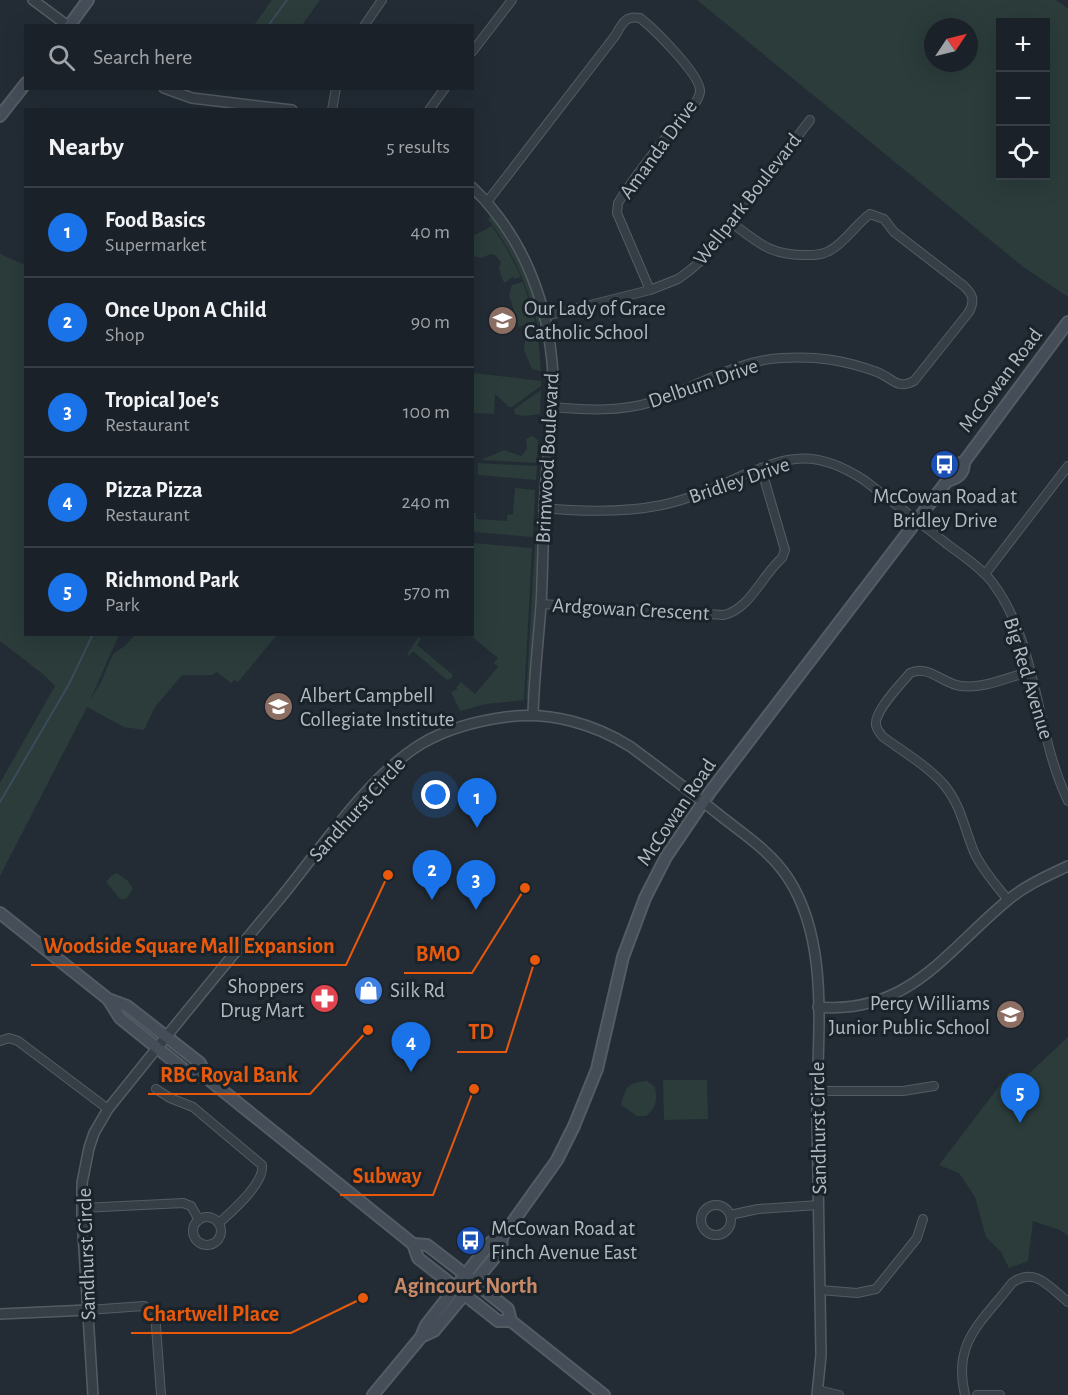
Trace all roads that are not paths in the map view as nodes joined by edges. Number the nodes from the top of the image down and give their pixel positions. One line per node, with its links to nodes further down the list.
1 (33, 0): 5 (street)
2 (88, 0): 6 (main road)
3 (382, 0): 7 (street)
4 (512, 0): 8 (street)
5 (66, 24)
6 (70, 24)
7 (365, 24)
8 (474, 49)
9 (24, 86): 16 (main road)
10 (170, 90): 13 (street)
11 (336, 90): 14 (street)
12 (444, 90): 15 (street)
13 (275, 108)
14 (332, 108)
15 (430, 108)
16 (0, 116)
17 (810, 120): 20 (street, Wellpark Boulevard)
18 (474, 189): 19 (street, Brimwood Boulevard)
19 (487, 202): 21 (street, Amanda Drive); 22 (street, Brimwood Boulevard)
20 (732, 223): 21 (street, Wellpark Boulevard); 24 (street, Delburn Drive)
21 (650, 290): 22 (street, Wellpark Boulevard)
22 (546, 316): 24 (street, Brimwood Boulevard)
23 (1068, 322): 28 (main road, McCowan Road)
24 (551, 407): 27 (street, Brimwood Boulevard)
25 (1068, 466): 29 (street)
26 (761, 468): 27 (street, Bridley Drive); 28 (street, Bridley Drive); 30 (street, Ardgowan Crescent)
27 (544, 508): 30 (street, Brimwood Boulevard)
28 (917, 520): 29 (street, Big Red Avenue); 34 (main road, McCowan Road)
29 (985, 574): 31 (street, Big Red Avenue)
30 (541, 604): 32 (street, Brimwood Boulevard)
31 (1029, 672): 33 (street, Big Red Avenue); 36 (street)
32 (533, 715): 34 (street, Sandhurst Circle); 40 (street, Sandhurst Circle)
33 (1068, 801)
34 (703, 802): 39 (street, Sandhurst Circle); 54 (main road, McCowan Road)
35 (1068, 867): 36 (street)
36 (1008, 900): 39 (street)
37 (0, 914): 38 (main road)
38 (108, 999): 40 (main road); 42 (main road)
39 (818, 1007): 46 (street, Sandhurst Circle)
40 (166, 1036): 42 (street, Sandhurst Circle); 43 (main road)
41 (0, 1041): 47 (street)
42 (157, 1047): 43 (main road); 47 (street, Sandhurst Circle)
43 (207, 1078): 55 (main road)
44 (934, 1086): 46 (street)
45 (156, 1089): 53 (street)
46 (817, 1091): 48 (street, Sandhurst Circle)
47 (108, 1109): 49 (street, Sandhurst Circle)
48 (819, 1205): 50 (street); 59 (street, Sandhurst Circle)
49 (82, 1208): 52 (street); 62 (street, Sandhurst Circle)
50 (730, 1215): 50 (street)
51 (923, 1219): 59 (street)
52 (198, 1220): 53 (street); 53 (street)
53 (219, 1223)
54 (502, 1237): 56 (main road, McCowan Road); 57 (main road, McCowan Road)
55 (413, 1244): 56 (main road); 58 (main road)
56 (464, 1275): 57 (main road); 58 (main road, McCowan Road)
57 (475, 1282): 60 (main road, McCowan Road); 64 (main road)
58 (455, 1286): 60 (main road); 65 (main road, McCowan Road)
59 (820, 1290): 66 (street, Sandhurst Circle)
60 (465, 1294): 64 (main road); 65 (main road, McCowan Road)
61 (1068, 1302): 72 (street)
62 (88, 1310): 63 (street); 67 (street, Sandhurst Circle); 68 (street)
63 (0, 1314)
64 (511, 1321): 70 (main road)
65 (422, 1337): 69 (main road, McCowan Road)
66 (817, 1392): 71 (street)
67 (93, 1395)
68 (161, 1395)
69 (373, 1395)
70 (604, 1395)
71 (839, 1395)
72 (965, 1395)
73 (978, 1395): 74 (street)
74 (1000, 1395)

